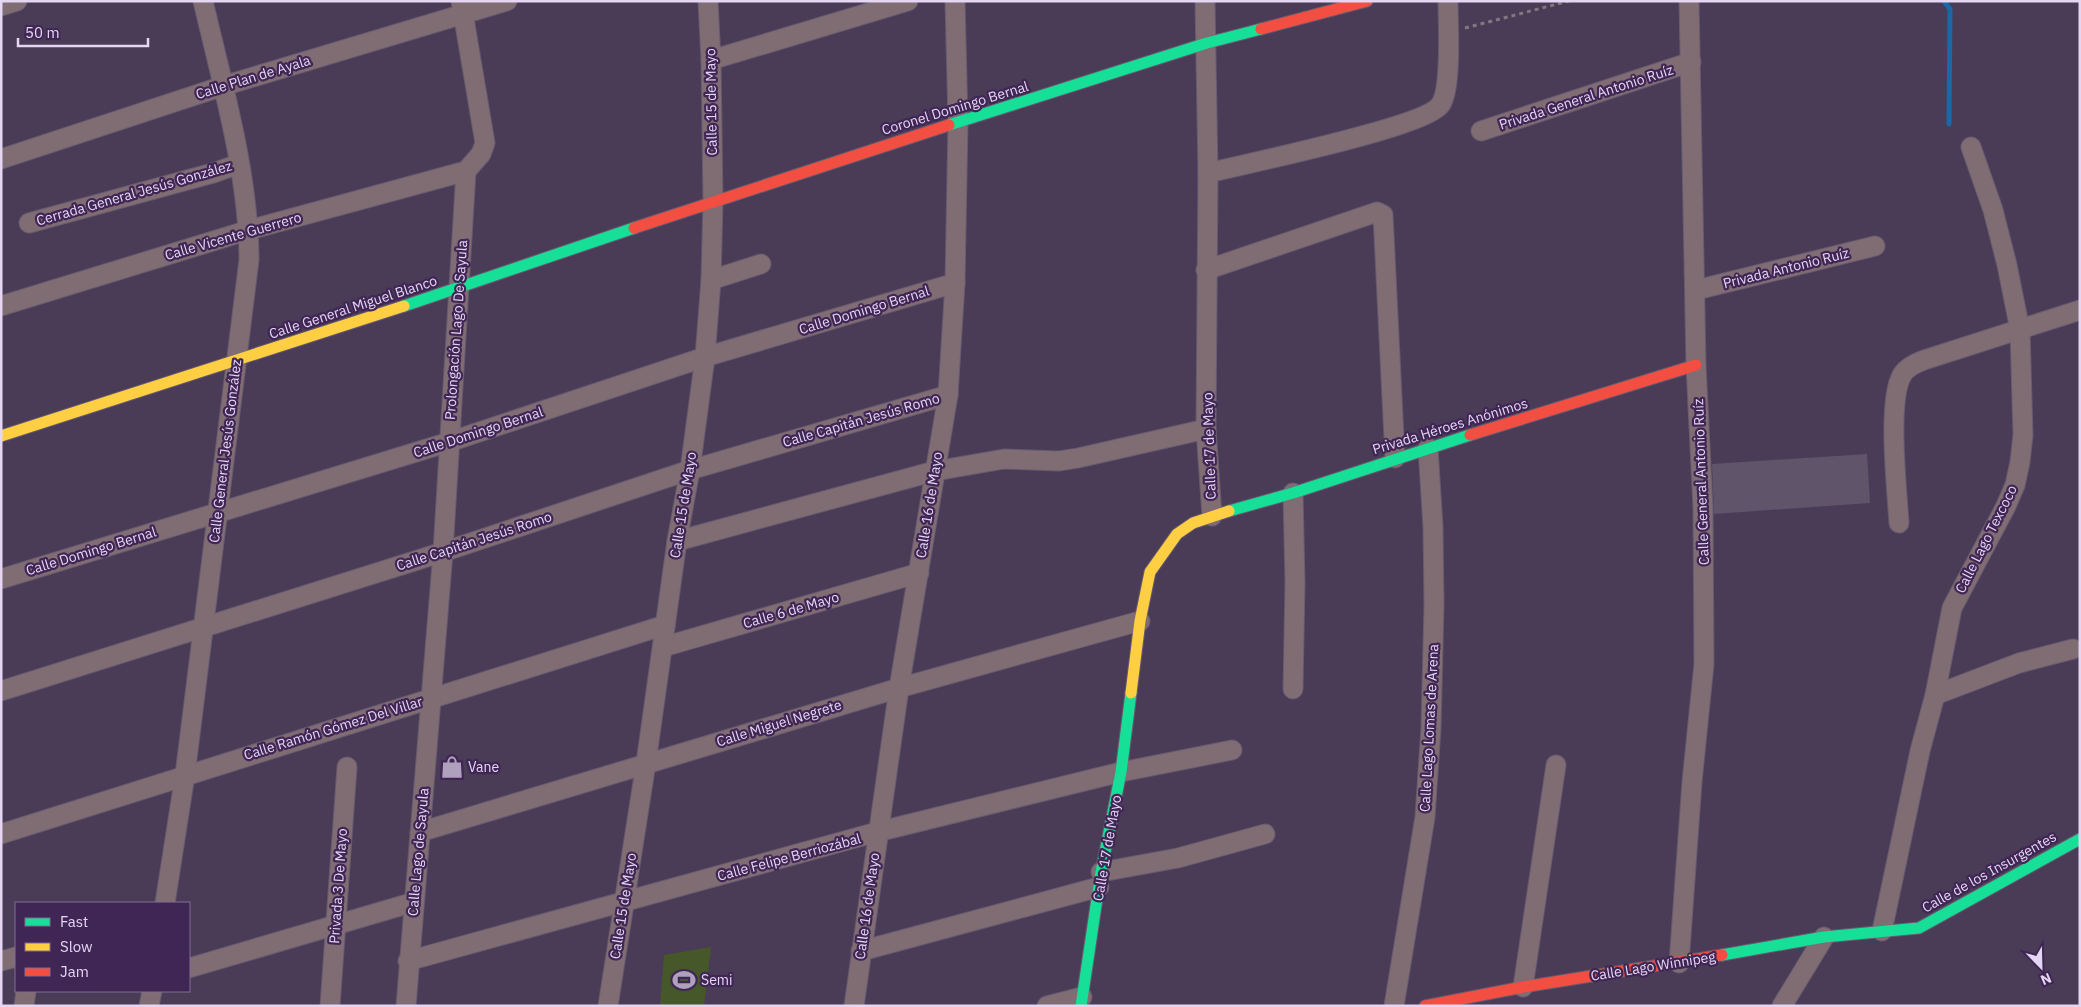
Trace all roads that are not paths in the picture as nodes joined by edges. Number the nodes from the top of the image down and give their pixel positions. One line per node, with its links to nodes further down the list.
1 (17, 1): 11 (street)
2 (203, 1): 16 (street, Calle General Jesús González)
3 (508, 1): 12 (street, Calle Plan de Ayala)
4 (708, 1): 14 (street, Calle 15 de Mayo)
5 (908, 1): 14 (street)
6 (955, 1): 17 (street, Calle 16 de Mayo)
7 (1205, 1): 13 (street, Calle 17 de Mayo)
8 (1367, 1): 13 (street, Coronel Domingo Bernal)
9 (1448, 1): 23 (street)
10 (1689, 1): 15 (street, Calle General Antonio Ruíz)
11 (1, 6)
12 (463, 7): 16 (street, Calle Plan de Ayala); 22 (street)
13 (1207, 44): 17 (street, Coronel Domingo Bernal); 23 (street, Calle 17 de Mayo)
14 (711, 60): 24 (street, Calle 15 de Mayo)
15 (1691, 62): 18 (street, Privada General Antonio Ruíz); 33 (street, Calle General Antonio Ruíz)
16 (223, 86): 20 (street, Calle Plan de Ayala); 21 (street, Calle General Jesús González)
17 (958, 122): 24 (street, Coronel Domingo Bernal); 31 (street, Calle 16 de Mayo)
18 (1480, 131)
19 (1971, 147): 36 (street, Calle Lago Texcoco)
20 (1, 159)
21 (239, 164): 25 (street, Cerrada General Jesús González); 26 (street, Calle General Jesús González)
22 (466, 171): 26 (street, Calle Vicente Guerrero); 32 (street, Prolongación Lago De Sayula)
23 (1208, 173): 29 (street, Calle 17 de Mayo)
24 (713, 201): 30 (street, Calle 15 de Mayo); 32 (street, Calle General Miguel Blanco)
25 (29, 223)
26 (249, 230): 34 (street, Calle Vicente Guerrero); 38 (street, Calle General Jesús González)
27 (1875, 246): 33 (street, Privada Antonio Ruíz)
28 (760, 264): 30 (street)
29 (1206, 270): 41 (street, Calle 17 de Mayo); 45 (street)
30 (711, 280): 37 (street, Calle 15 de Mayo)
31 (955, 283): 37 (street, Calle Domingo Bernal); 40 (street, Calle 16 de Mayo)
32 (460, 288): 38 (street, Calle General Miguel Blanco); 43 (street, Prolongación Lago De Sayula)
33 (1696, 290): 39 (street, Calle General Antonio Ruíz)
34 (1, 306)
35 (2080, 310): 36 (street)
36 (2020, 330): 51 (street); 64 (street, Calle Lago Texcoco)
37 (705, 357): 43 (street, Calle Domingo Bernal); 46 (street, Calle 15 de Mayo)
38 (236, 361): 42 (street, Calle General Miguel Blanco); 49 (street, Calle General Jesús González)
39 (1696, 365): 44 (street, Privada Héroes Anónimos); 88 (street, Calle General Antonio Ruíz)
40 (948, 395): 46 (street, Calle Capitán Jesús Romo); 47 (street, Calle 16 de Mayo)
41 (1206, 429): 47 (street); 50 (street, Calle 17 de Mayo)
42 (1, 436)
43 (449, 442): 49 (street, Calle Domingo Bernal); 53 (street, Prolongación Lago De Sayula)
44 (1428, 448): 45 (street, Privada Héroes Anónimos); 101 (street, Calle Lago Lomas de Arena)
45 (1395, 458): 48 (street, Privada Héroes Anónimos)
46 (690, 470): 52 (street, Calle 15 de Mayo); 53 (street, Calle Capitán Jesús Romo)
47 (935, 472): 52 (street); 54 (street, Calle 16 de Mayo)
48 (1293, 493): 50 (street, Privada Héroes Anónimos); 62 (street)
49 (217, 513): 55 (street, Calle Domingo Bernal); 58 (street, Calle General Jesús González)
50 (1212, 516): 56 (street, Calle 17 de Mayo)
51 (1899, 524)
52 (677, 541): 57 (street, Calle 15 de Mayo)
53 (443, 552): 58 (street, Calle Capitán Jesús Romo); 65 (street, Prolongación Lago De Sayula)
54 (919, 573): 59 (street, Calle 6 de Mayo); 61 (street, Calle 16 de Mayo)
55 (1, 578)
56 (1140, 621): 61 (street, Calle Miguel Negrete); 70 (street, Calle 17 de Mayo)
57 (665, 625): 59 (street, Calle 15 de Mayo); 65 (street, Calle Ramón Gómez Del Villar)
58 (202, 628): 63 (street, Calle Capitán Jesús Romo); 71 (street, Calle General Jesús González)
59 (663, 646): 67 (street, Calle 15 de Mayo)
60 (2073, 649): 64 (street)
61 (899, 688): 67 (street, Calle Miguel Negrete); 73 (street, Calle 16 de Mayo)
62 (1293, 689)
63 (1, 691)
64 (1935, 695): 82 (street, Calle Lago Texcoco)
65 (432, 698): 71 (street, Calle Ramón Gómez Del Villar); 72 (street, Calle Lago de Sayula)
66 (1232, 750): 70 (street, Calle Felipe Berriozábal)
67 (646, 763): 72 (street, Calle Miguel Negrete); 80 (street, Calle 15 de Mayo)
68 (1556, 765): 90 (street)
69 (347, 767): 81 (street, Privada 3 De Mayo)
70 (1121, 772): 73 (street, Calle Felipe Berriozábal); 77 (street, Calle 17 de Mayo)
71 (185, 775): 74 (street, Calle Ramón Gómez Del Villar); 78 (street, Calle General Jesús González)
72 (420, 832): 79 (street, Calle Lago de Sayula)
73 (877, 832): 80 (street, Calle Felipe Berriozábal); 84 (street, Calle 16 de Mayo)
74 (1, 834)
75 (1265, 834): 77 (street)
76 (2080, 839): 82 (street, Calle de los Insurgentes)
77 (1100, 880): 84 (street); 93 (street, Calle 17 de Mayo)
78 (165, 902)
79 (414, 902): 81 (street); 87 (street, Calle Lago de Sayula)
80 (624, 902): 87 (street, Calle Felipe Berriozábal); 98 (street, Calle 15 de Mayo)
81 (334, 925): 89 (street); 96 (street, Privada 3 De Mayo)
82 (1882, 931): 83 (street, Calle Lago Winnipeg)
83 (1824, 937): 88 (street, Calle Lago Winnipeg); 103 (street)
84 (861, 951): 99 (street, Calle 16 de Mayo)
85 (15, 957): 86 (street)
86 (1, 961)
87 (408, 961): 97 (street, Calle Lago de Sayula)
88 (1679, 963): 90 (street, Calle Lago Winnipeg)
89 (190, 968)
90 (1523, 987): 102 (street, Calle Lago Winnipeg)
91 (26, 992): 94 (street)
92 (152, 992): 95 (street)
93 (1082, 1002): 100 (street)
94 (24, 1006)
95 (149, 1006)
96 (330, 1006)
97 (406, 1006)
98 (608, 1006)
99 (854, 1006)
100 (1047, 1006)
101 (1394, 1006)
102 (1425, 1006)
103 (1782, 1006)

